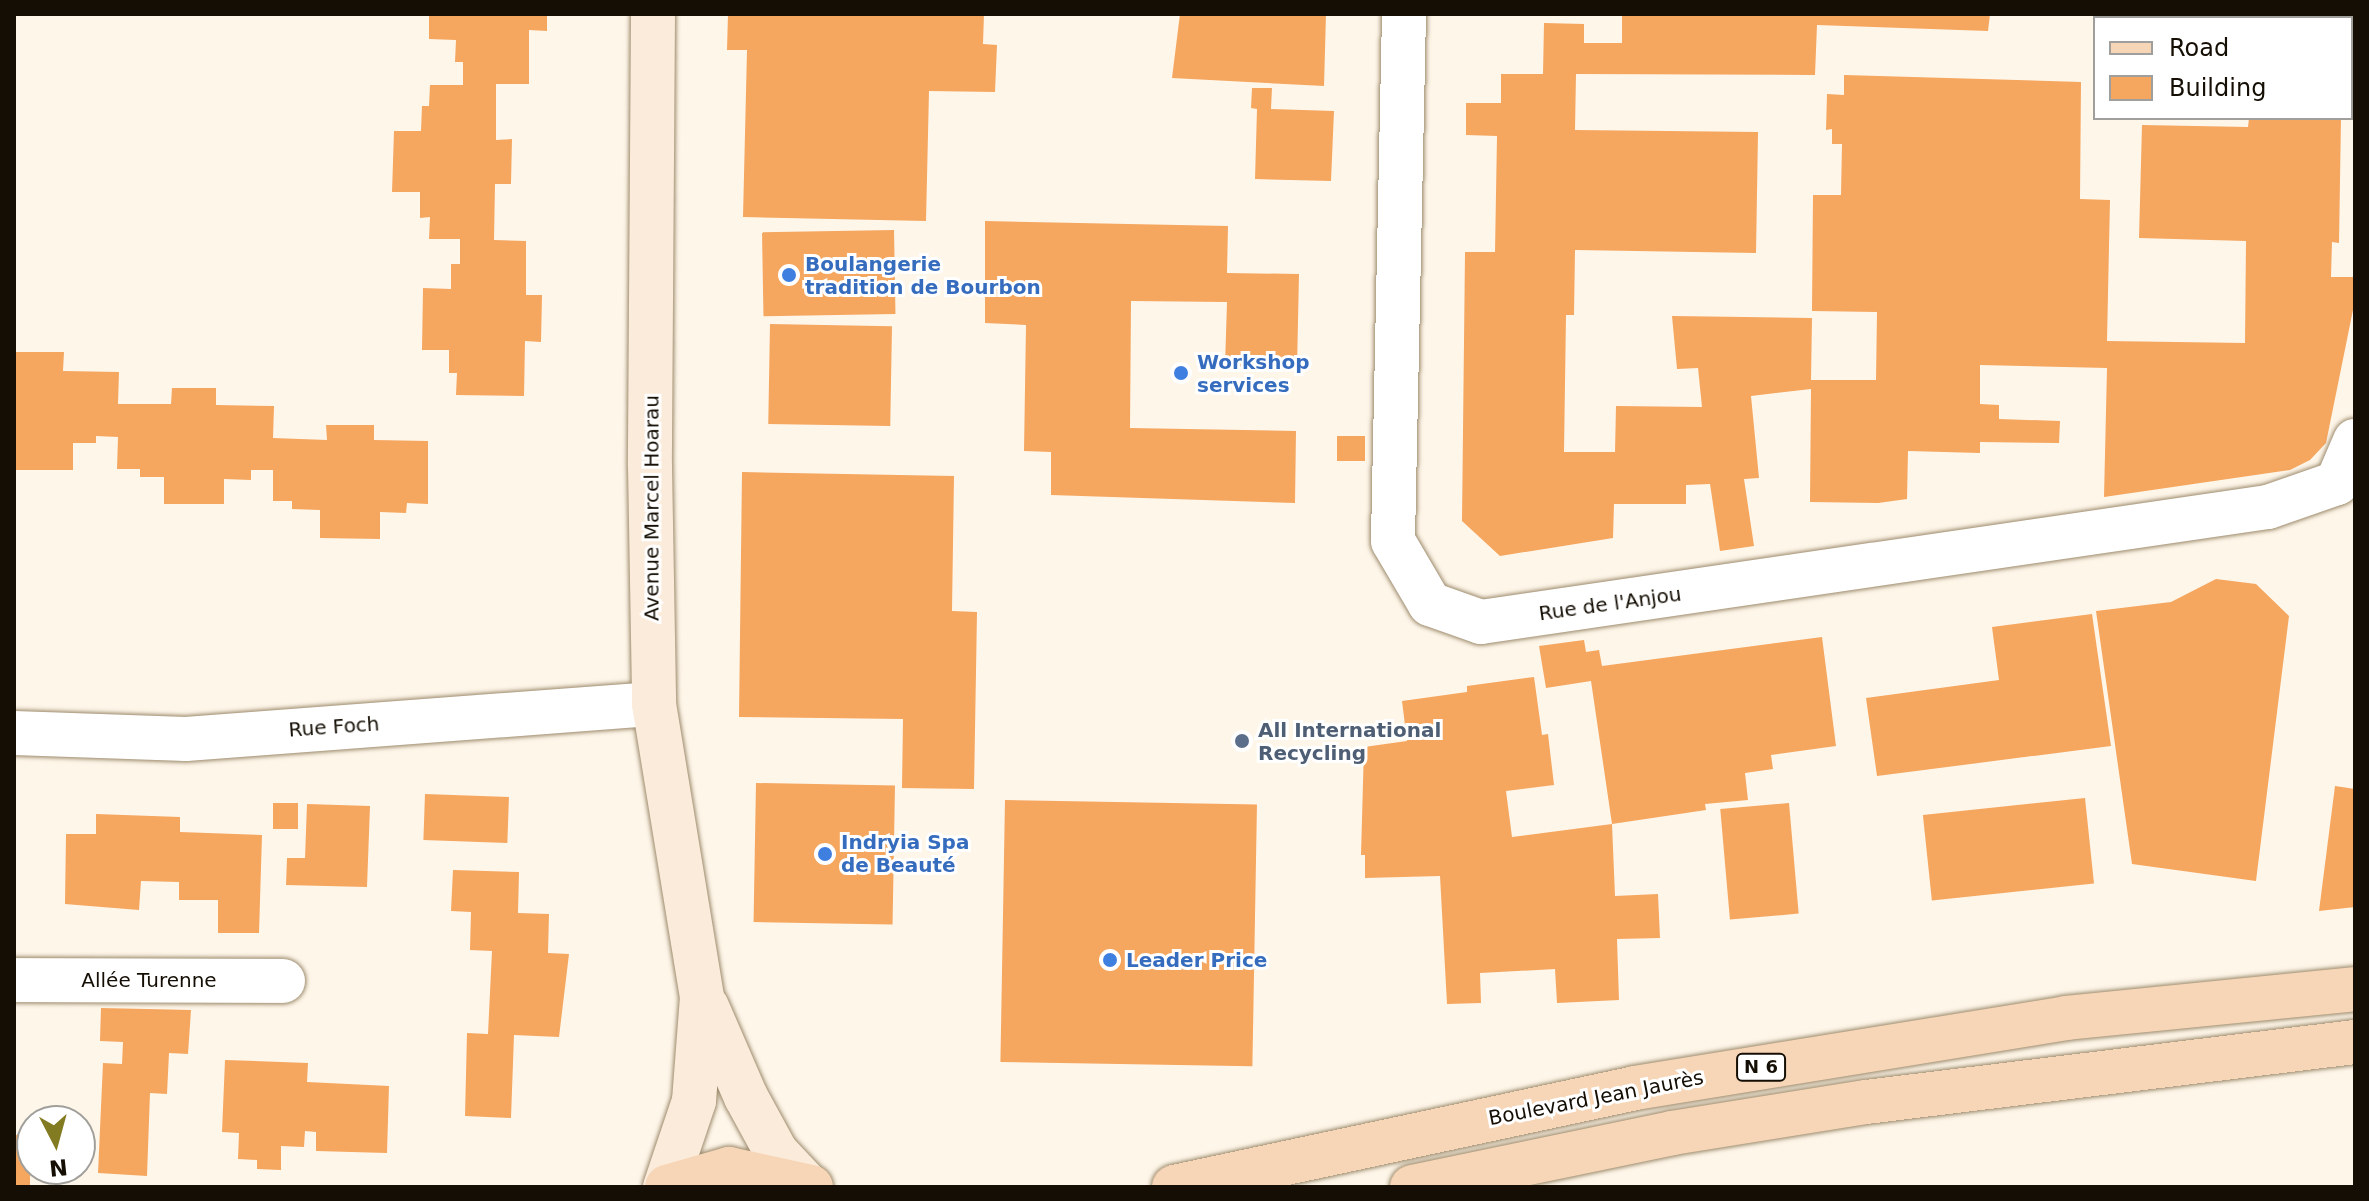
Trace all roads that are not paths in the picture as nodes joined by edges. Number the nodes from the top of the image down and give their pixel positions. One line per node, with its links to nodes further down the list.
1 (653, 14): 4 (main road, Avenue Marcel Hoarau)
2 (1404, 14): 3 (street, Rue de l'Anjou)
3 (2355, 441)
4 (654, 704): 5 (street, Rue Foch); 9 (main road, Avenue Marcel Hoarau)
5 (14, 733)
6 (14, 980): 7 (street, Allée Turenne)
7 (283, 981)
8 (2355, 989): 13 (main road, Boulevard Jean Jaurès / N 6)
9 (702, 997): 11 (main road, Avenue Marcel Hoarau); 12 (main road, Avenue Marcel Hoarau)
10 (2355, 1042): 14 (main road)
11 (809, 1186): 12 (main road)
12 (666, 1187)
13 (1174, 1187)
14 (1412, 1187)

